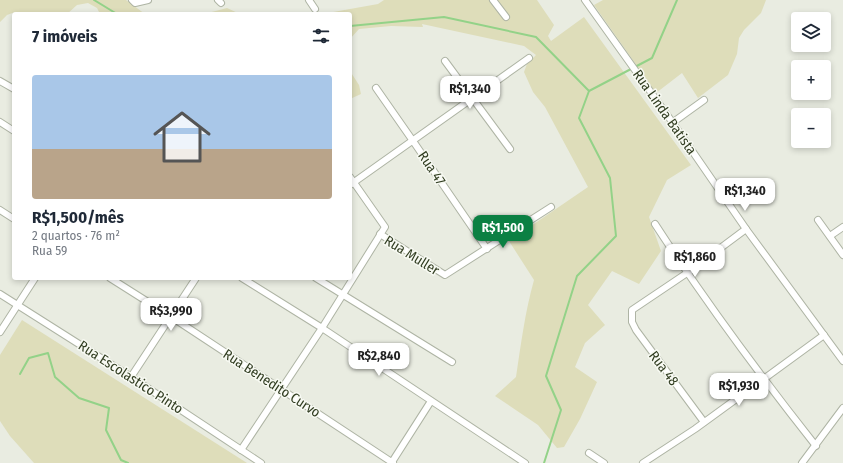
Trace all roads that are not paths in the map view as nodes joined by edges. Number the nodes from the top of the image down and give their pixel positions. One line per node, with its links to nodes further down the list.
1 (132, 0): 2 (street)
2 (148, 0)
3 (309, 0): 6 (street)
4 (493, 0): 7 (street)
5 (585, 0): 16 (street, Rua Linda Batista)
6 (315, 9)
7 (506, 18)
8 (529, 58): 13 (street)
9 (445, 61): 13 (street)
10 (0, 81): 11 (street)
11 (12, 88)
12 (376, 88): 18 (street, Rua 47)
13 (472, 98): 18 (street); 19 (street)
14 (704, 100): 16 (street)
15 (0, 122): 17 (street)
16 (672, 123): 28 (street, Rua Linda Batista)
17 (12, 130)
18 (413, 140): 20 (street); 31 (street, Rua 47)
19 (510, 149)
20 (352, 181)
21 (352, 183): 29 (street)
22 (551, 208): 31 (street)
23 (0, 210): 24 (street)
24 (12, 217)
25 (818, 220): 30 (street)
26 (655, 224): 33 (street)
27 (843, 227): 30 (street)
28 (746, 229): 33 (street); 45 (street, Rua Linda Batista)
29 (380, 234): 31 (street, Rua Muller); 40 (street)
30 (830, 236): 32 (street)
31 (487, 249)
32 (843, 255)
33 (687, 273): 49 (street); 53 (street, Rua 48)
34 (34, 280): 41 (street)
35 (113, 280): 42 (street, Rua Benedito Curvo)
36 (195, 280): 42 (street)
37 (245, 280): 43 (street)
38 (319, 280): 40 (street)
39 (0, 294): 41 (street, Rua Escolastico Pinto)
40 (343, 295): 43 (street); 47 (street)
41 (18, 304): 44 (street); 48 (street, Rua Escolastico Pinto)
42 (170, 316): 48 (street); 50 (street, Rua Benedito Curvo)
43 (322, 328): 50 (street); 51 (street)
44 (0, 332)
45 (824, 335): 46 (street, Rua Linda Batista); 49 (street)
46 (843, 361)
47 (452, 362)
48 (131, 376): 55 (street, Rua Escolastico Pinto)
49 (762, 379): 53 (street); 54 (street)
50 (281, 389): 55 (street); 57 (street, Rua Benedito Curvo)
51 (431, 401): 57 (street); 59 (street)
52 (843, 408): 54 (street)
53 (704, 422): 61 (street)
54 (816, 446): 62 (street)
55 (241, 450): 58 (street, Rua Escolastico Pinto)
56 (589, 453): 60 (street)
57 (393, 462)
58 (261, 463)
59 (525, 463)
60 (604, 463)
61 (643, 463)
62 (802, 463)

